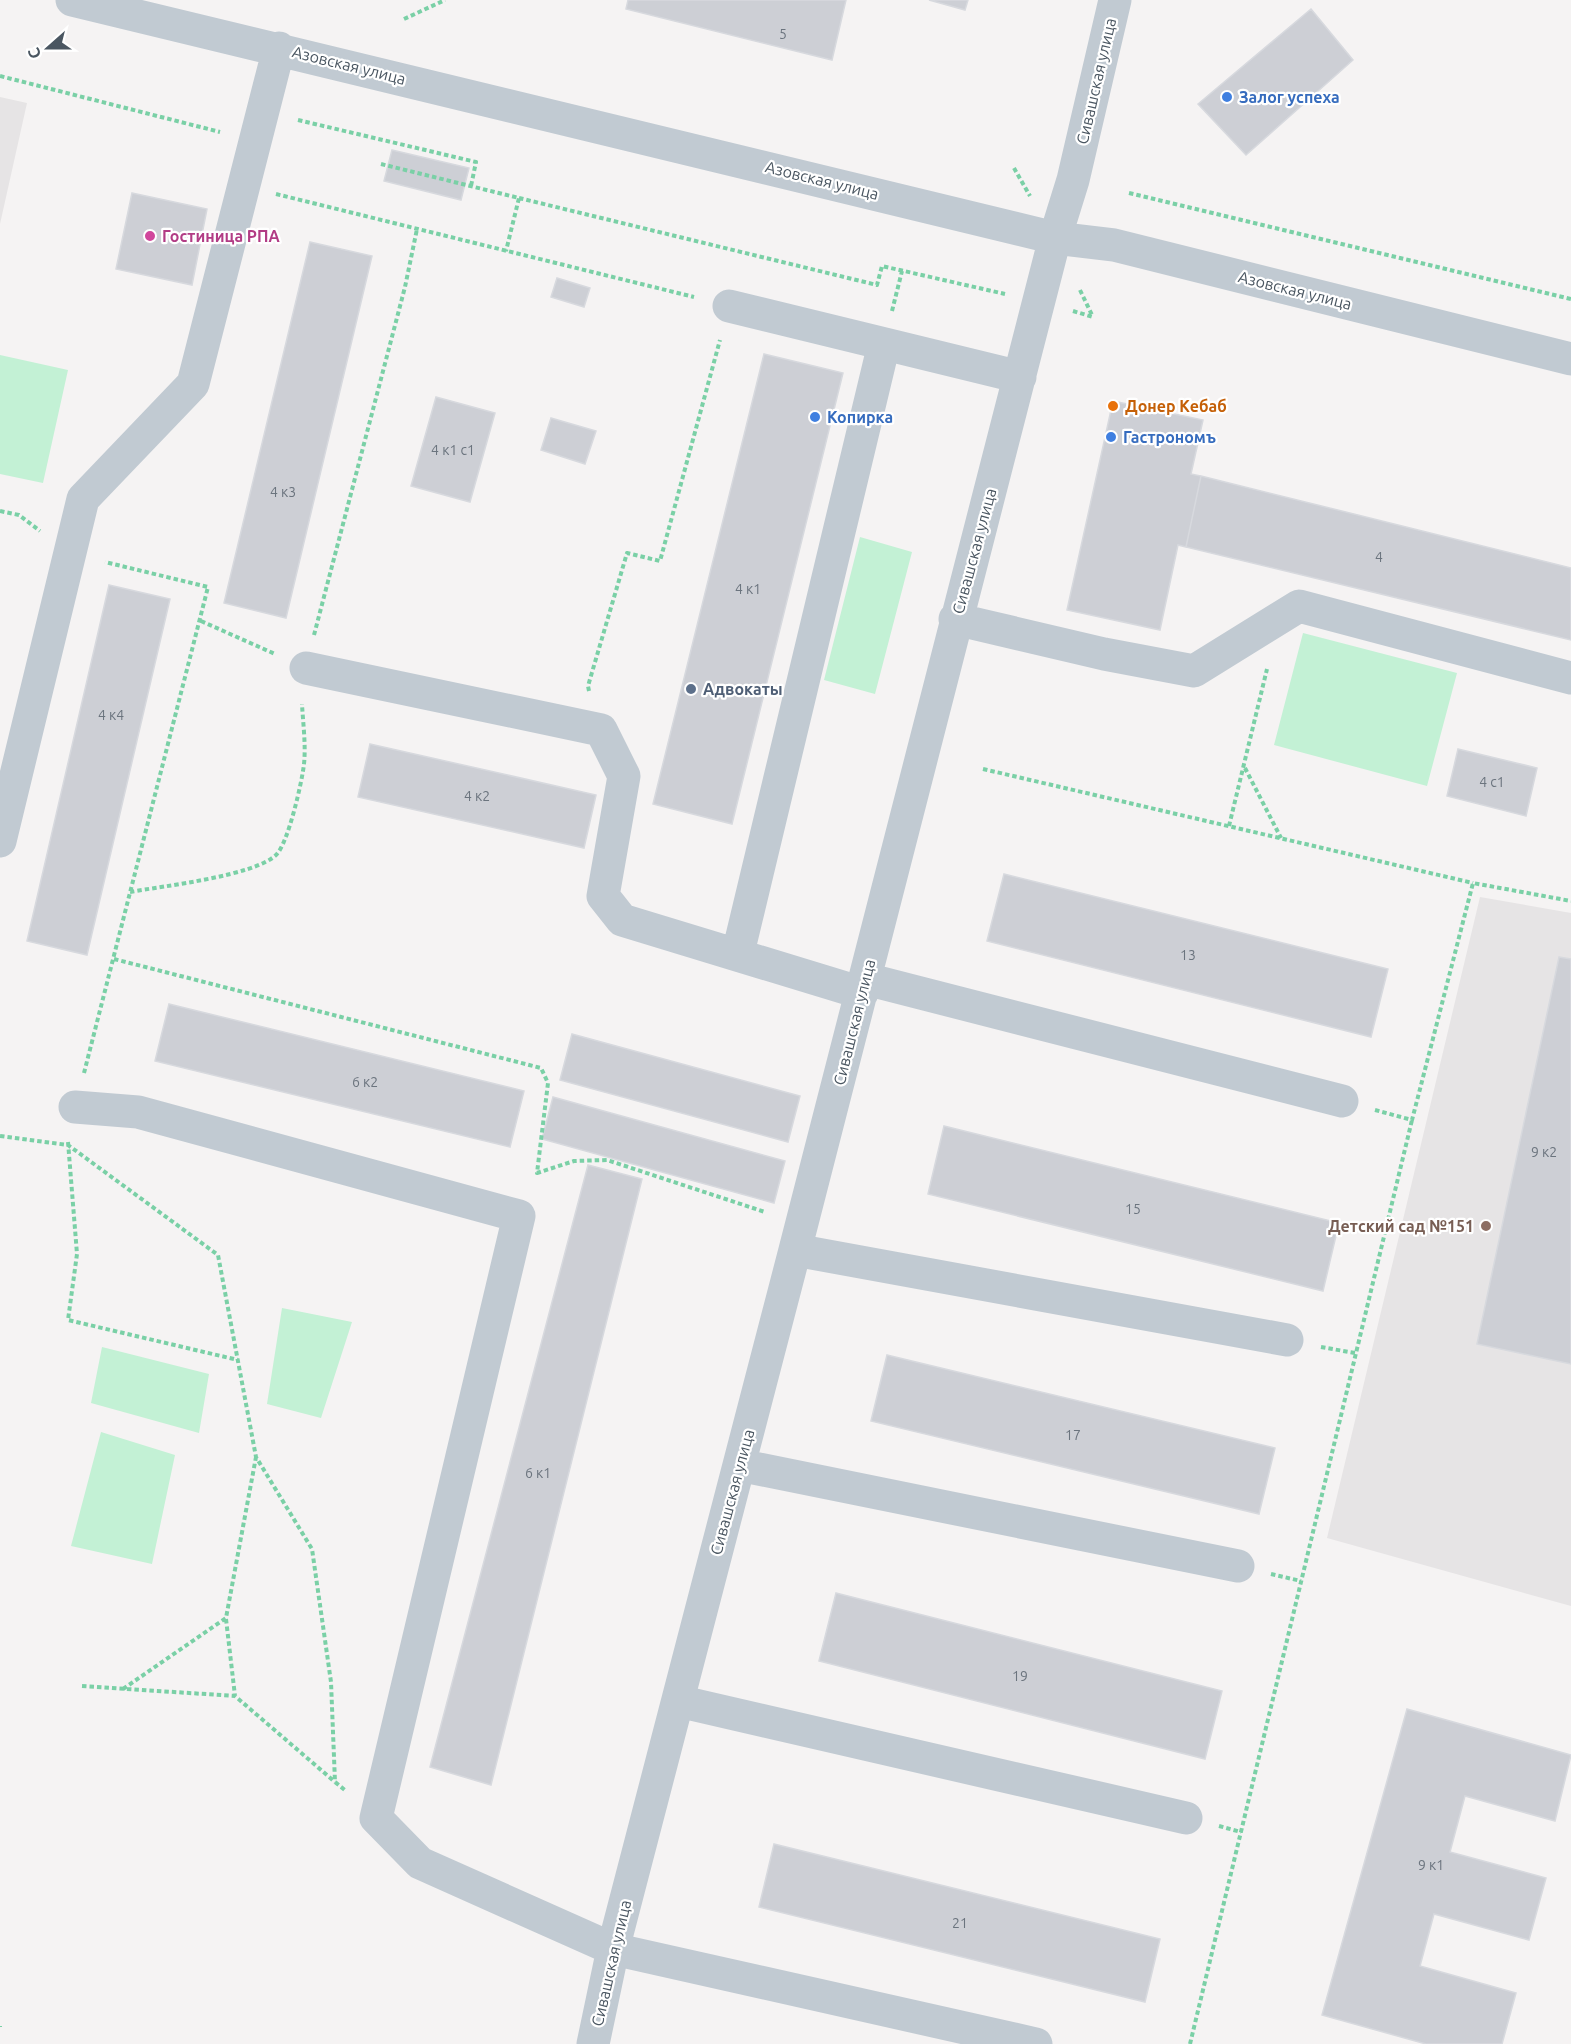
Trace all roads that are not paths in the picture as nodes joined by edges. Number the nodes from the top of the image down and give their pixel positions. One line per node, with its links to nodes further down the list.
1 (72, 0): 3 (street, Азовская улица)
2 (1115, 0): 4 (street, Сивашская улица)
3 (279, 48): 4 (street, Азовская улица); 12 (street)
4 (1055, 238): 7 (street, Азовская улица); 8 (street, Сивашская улица)
5 (729, 306): 6 (street)
6 (884, 344): 8 (street); 13 (street)
7 (1570, 357)
8 (1020, 377): 9 (street, Сивашская улица)
9 (956, 619): 11 (street); 14 (street, Сивашская улица)
10 (306, 668): 13 (street)
11 (1571, 678)
12 (0, 841)
13 (738, 953): 14 (street)
14 (864, 986): 15 (street); 17 (street, Сивашская улица)
15 (1342, 1101)
16 (75, 1107): 23 (street)
17 (795, 1250): 18 (street); 19 (street, Сивашская улица)
18 (1287, 1341)
19 (739, 1465): 20 (street); 21 (street, Сивашская улица)
20 (1238, 1566)
21 (678, 1701): 22 (street); 23 (street, Сивашская улица)
22 (1186, 1818)
23 (613, 1949): 24 (street, Сивашская улица); 25 (street)
24 (593, 2044)
25 (1036, 2044)

